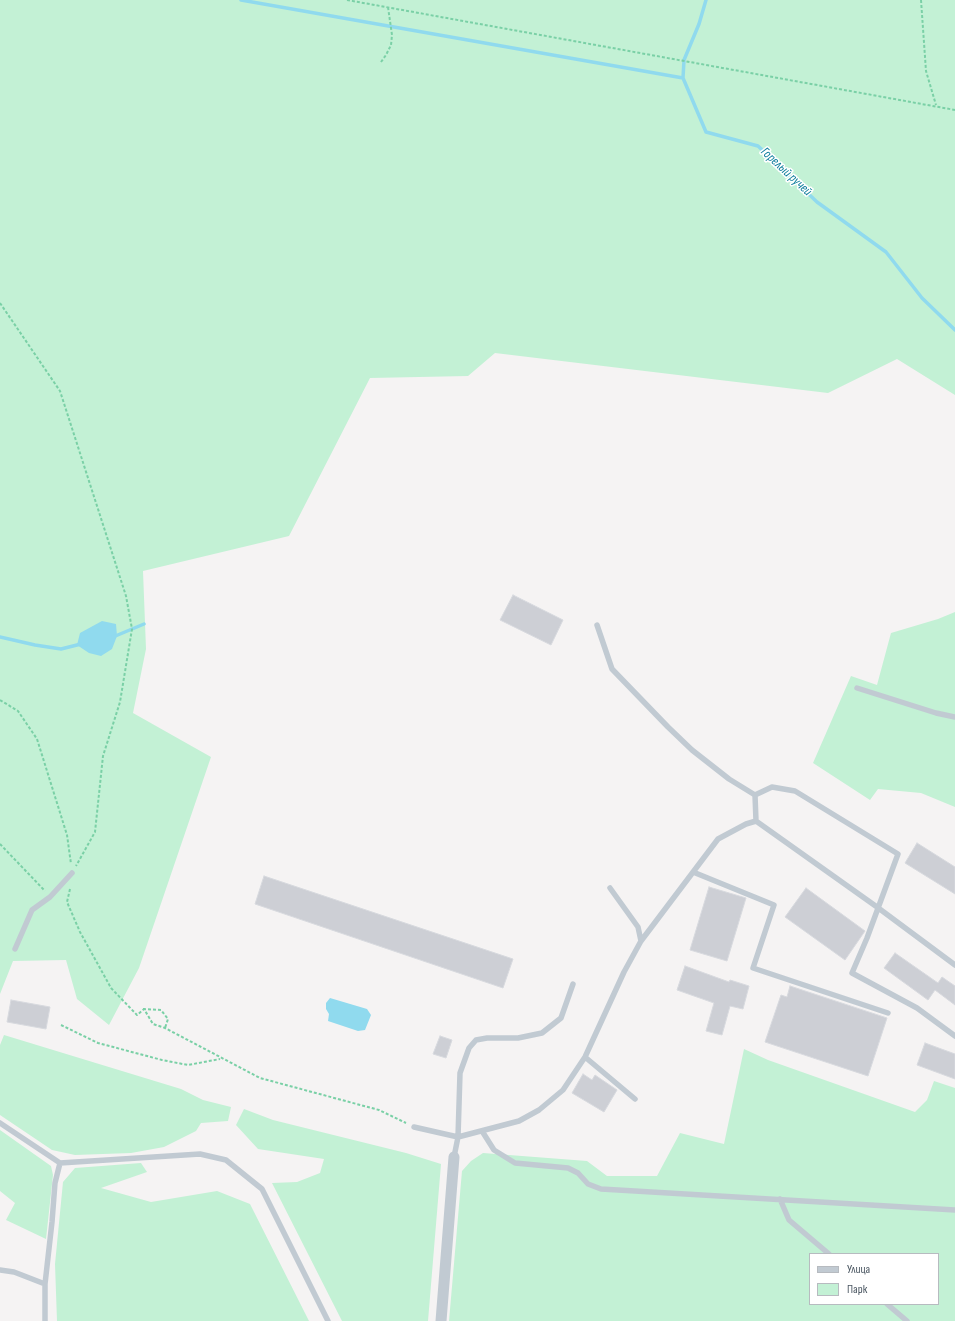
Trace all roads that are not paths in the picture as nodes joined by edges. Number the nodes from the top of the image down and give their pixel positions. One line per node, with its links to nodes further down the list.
1 (597, 625): 4 (lane)
2 (857, 688): 3 (lane)
3 (955, 717)
4 (755, 795): 5 (lane); 9 (lane)
5 (756, 821): 6 (lane); 9 (lane)
6 (693, 872): 10 (lane); 14 (lane)
7 (72, 873): 11 (lane)
8 (610, 888): 10 (lane)
9 (878, 907): 12 (lane); 15 (lane)
10 (641, 941): 16 (lane)
11 (15, 949)
12 (955, 965)
13 (573, 984): 21 (lane)
14 (888, 1013)
15 (955, 1036)
16 (585, 1057): 17 (lane); 20 (lane)
17 (635, 1099)
18 (0, 1123): 23 (lane)
19 (414, 1127): 21 (lane)
20 (482, 1131): 21 (lane); 24 (lane)
21 (458, 1137): 22 (lane)
22 (454, 1157): 32 (street)
23 (60, 1163): 28 (lane); 31 (lane)
24 (780, 1199): 25 (lane); 26 (lane)
25 (955, 1210)
26 (828, 1253)
27 (0, 1270): 28 (lane)
28 (45, 1284): 30 (lane)
29 (888, 1305): 33 (lane)
30 (45, 1321)
31 (328, 1321)
32 (440, 1321)
33 (907, 1321)

